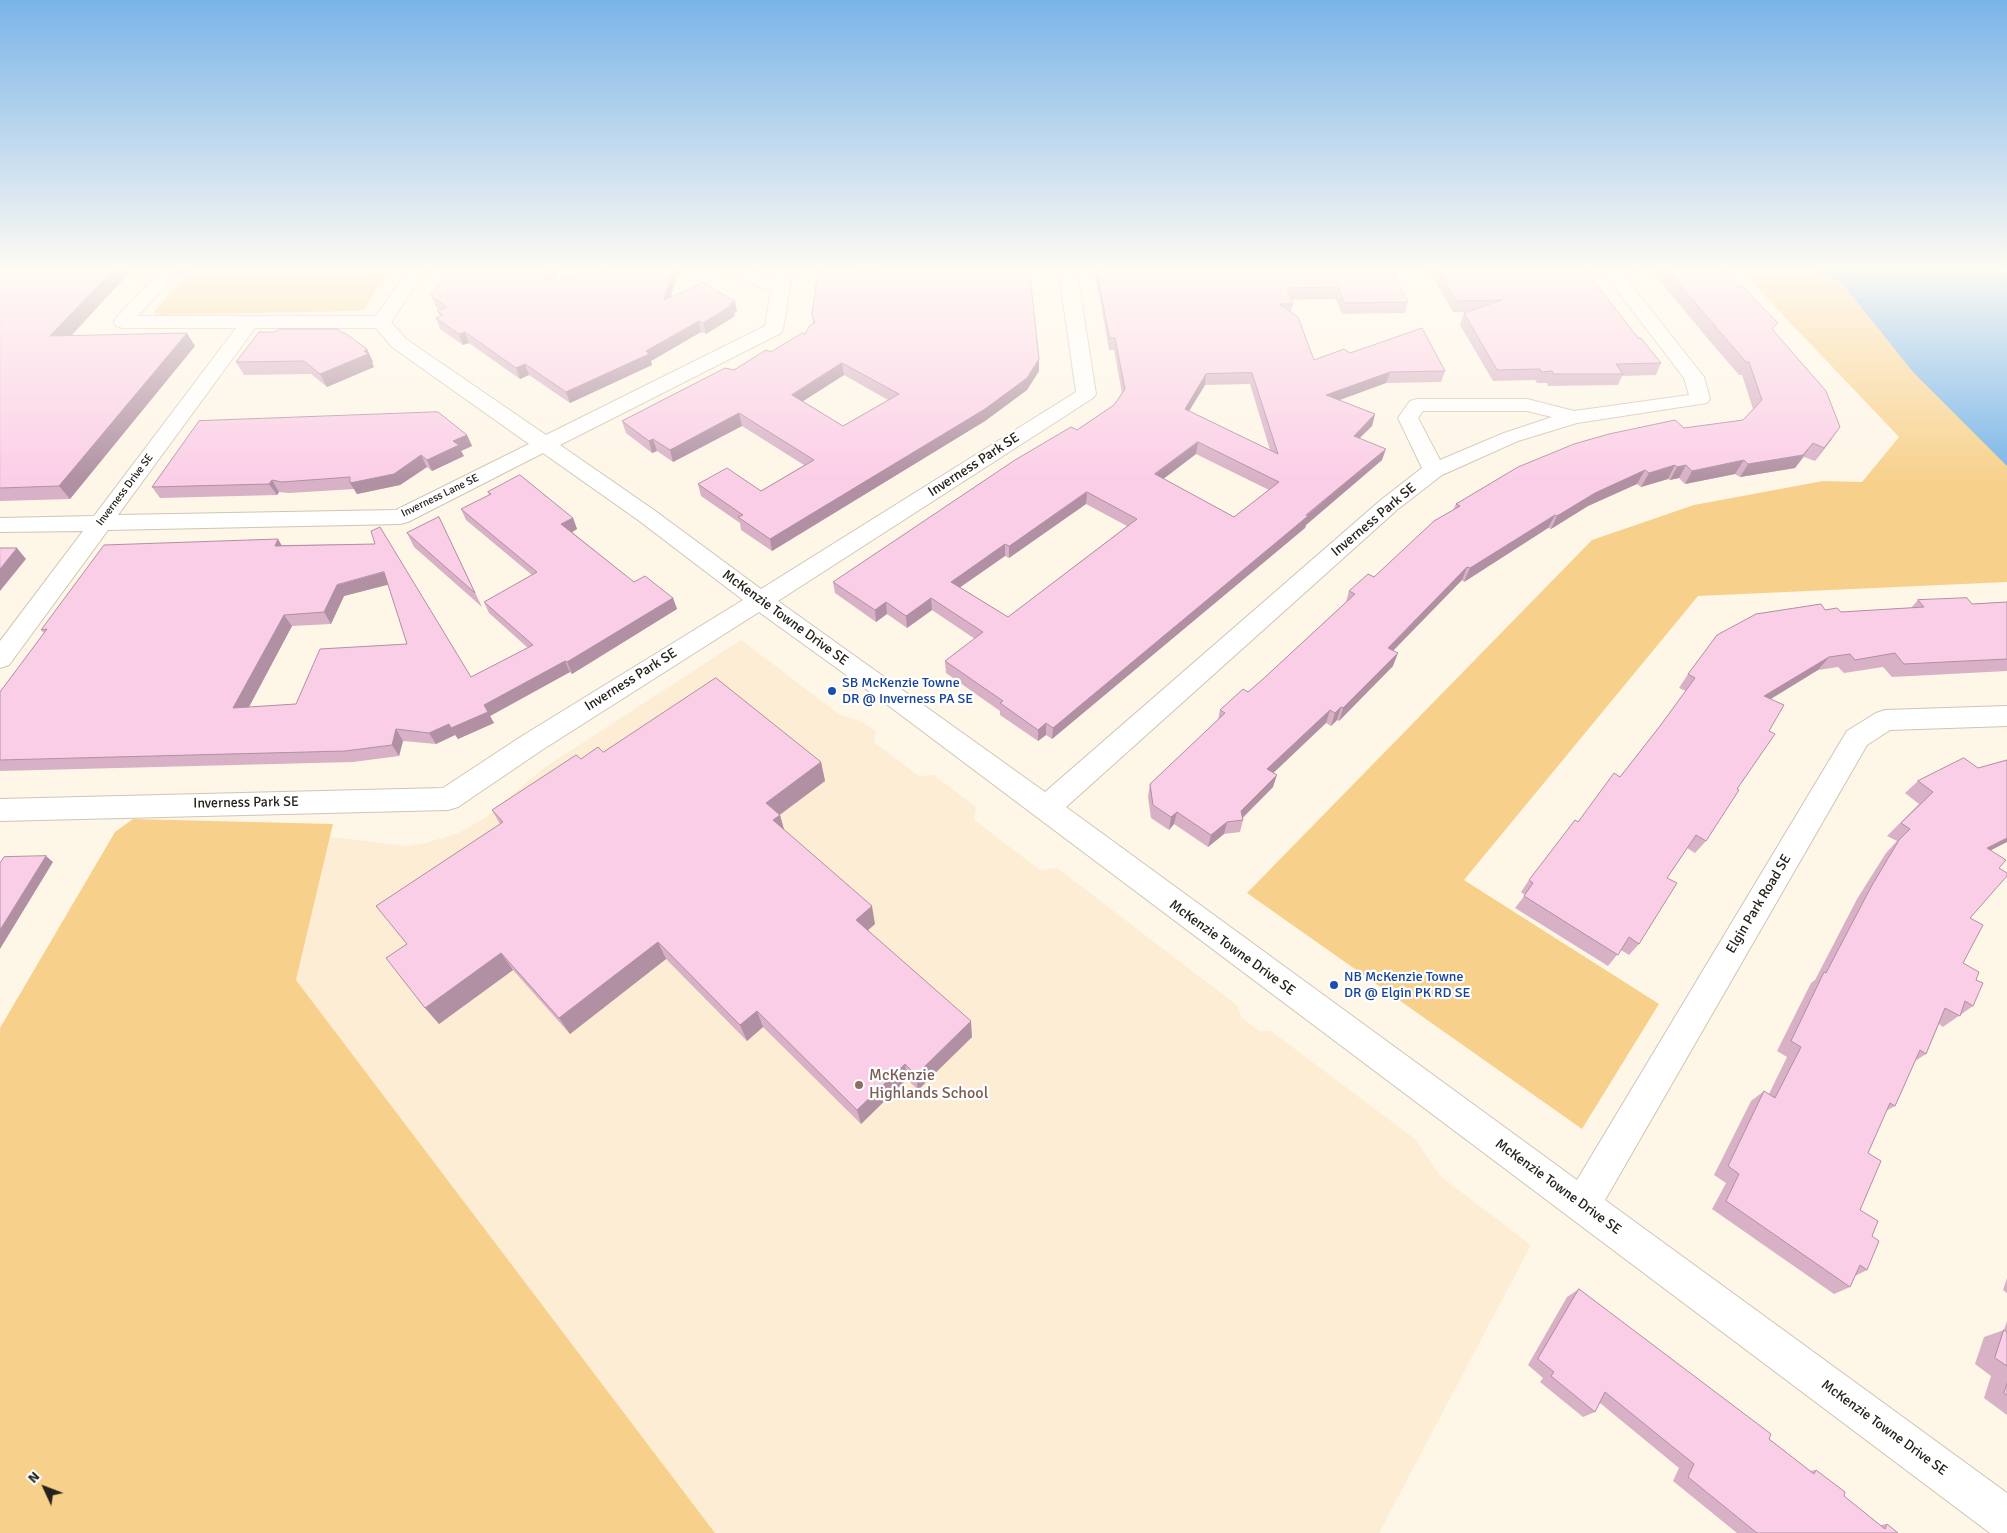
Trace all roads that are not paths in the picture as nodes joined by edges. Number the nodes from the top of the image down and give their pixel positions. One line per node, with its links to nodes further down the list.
1 (238, 339): 9 (street, Inverness Drive SE)
2 (395, 339): 7 (street, McKenzie Towne Drive SE)
3 (755, 339): 7 (street, Inverness Lane SE)
4 (1078, 339): 11 (street, Inverness Park SE)
5 (1664, 339): 6 (street, Inverness Park SE)
6 (1574, 417): 8 (street, Inverness Park SE); 8 (street, Inverness Park SE)
7 (544, 445): 9 (street, Inverness Lane SE); 11 (street, McKenzie Towne Drive SE)
8 (1434, 470): 14 (street, Inverness Park SE)
9 (102, 522): 10 (street, Inverness Lane SE); 12 (street, Inverness Drive SE)
10 (0, 525)
11 (761, 601): 14 (street, McKenzie Towne Drive SE); 15 (street, Inverness Park SE)
12 (0, 659)
13 (2007, 716): 16 (street, Elgin Park Road SE)
14 (1045, 809): 16 (street, McKenzie Towne Drive SE)
15 (0, 810)
16 (1582, 1205): 17 (street, McKenzie Towne Drive SE)
17 (2007, 1519)

